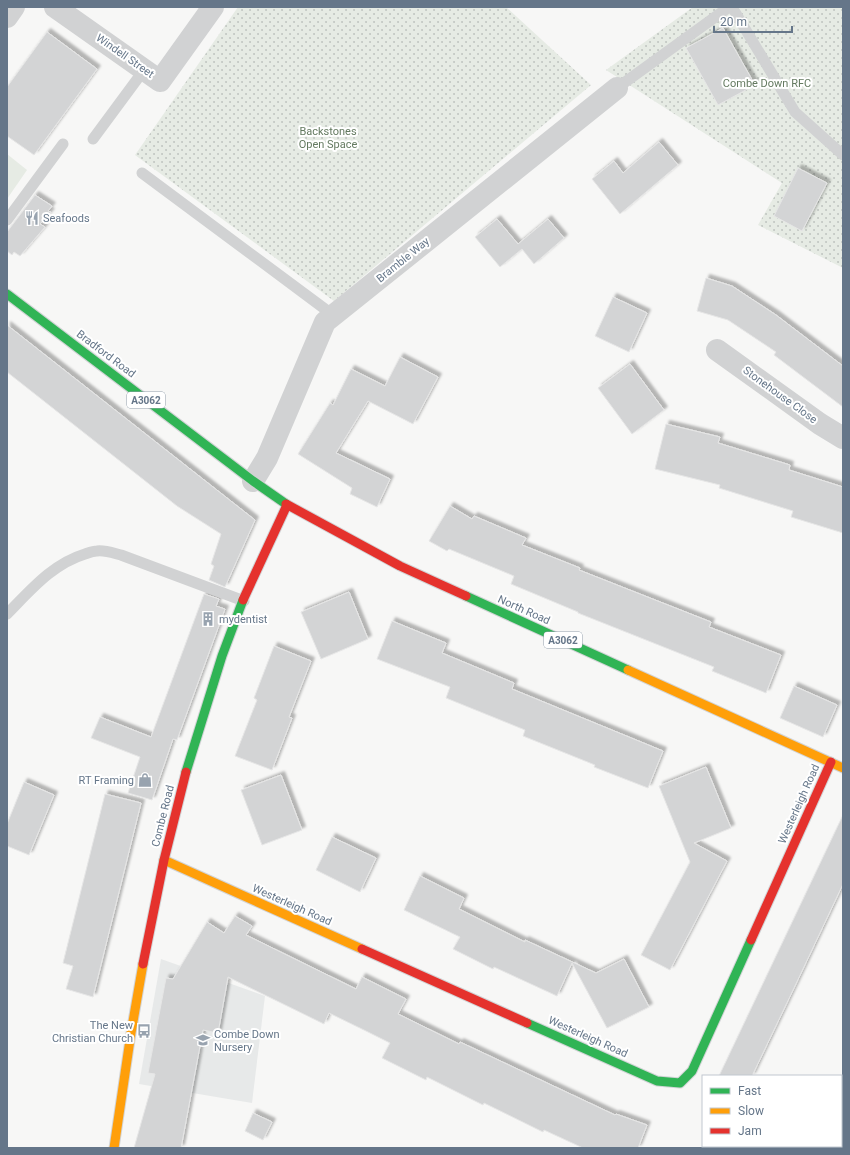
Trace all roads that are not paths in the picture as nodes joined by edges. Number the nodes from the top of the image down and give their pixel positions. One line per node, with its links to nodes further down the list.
1 (14, 7): 6 (street)
2 (55, 7): 7 (street, Windell Street)
3 (213, 7): 7 (street, Windell Street)
4 (729, 7): 8 (lane)
5 (732, 7): 11 (lane)
6 (7, 17)
7 (144, 70): 9 (lane)
8 (617, 88): 15 (street, Bramble Way)
9 (93, 139)
10 (63, 144): 13 (lane)
11 (843, 155)
12 (142, 173): 15 (lane)
13 (7, 220)
14 (7, 294): 18 (street, Bradford Road / A3062)
15 (333, 315): 18 (street, Bramble Way)
16 (717, 350): 17 (street, Stonehouse Close)
17 (843, 438)
18 (253, 481): 19 (street, Bradford Road / A3062)
19 (287, 505): 20 (street, Combe Road); 22 (street, North Road / A3062)
20 (244, 601): 21 (lane); 24 (street, Combe Road)
21 (7, 614)
22 (831, 762): 23 (street, North Road / A3062); 24 (street, Westerleigh Road)
23 (843, 768)
24 (164, 860): 25 (street, Combe Road)
25 (114, 1148)

